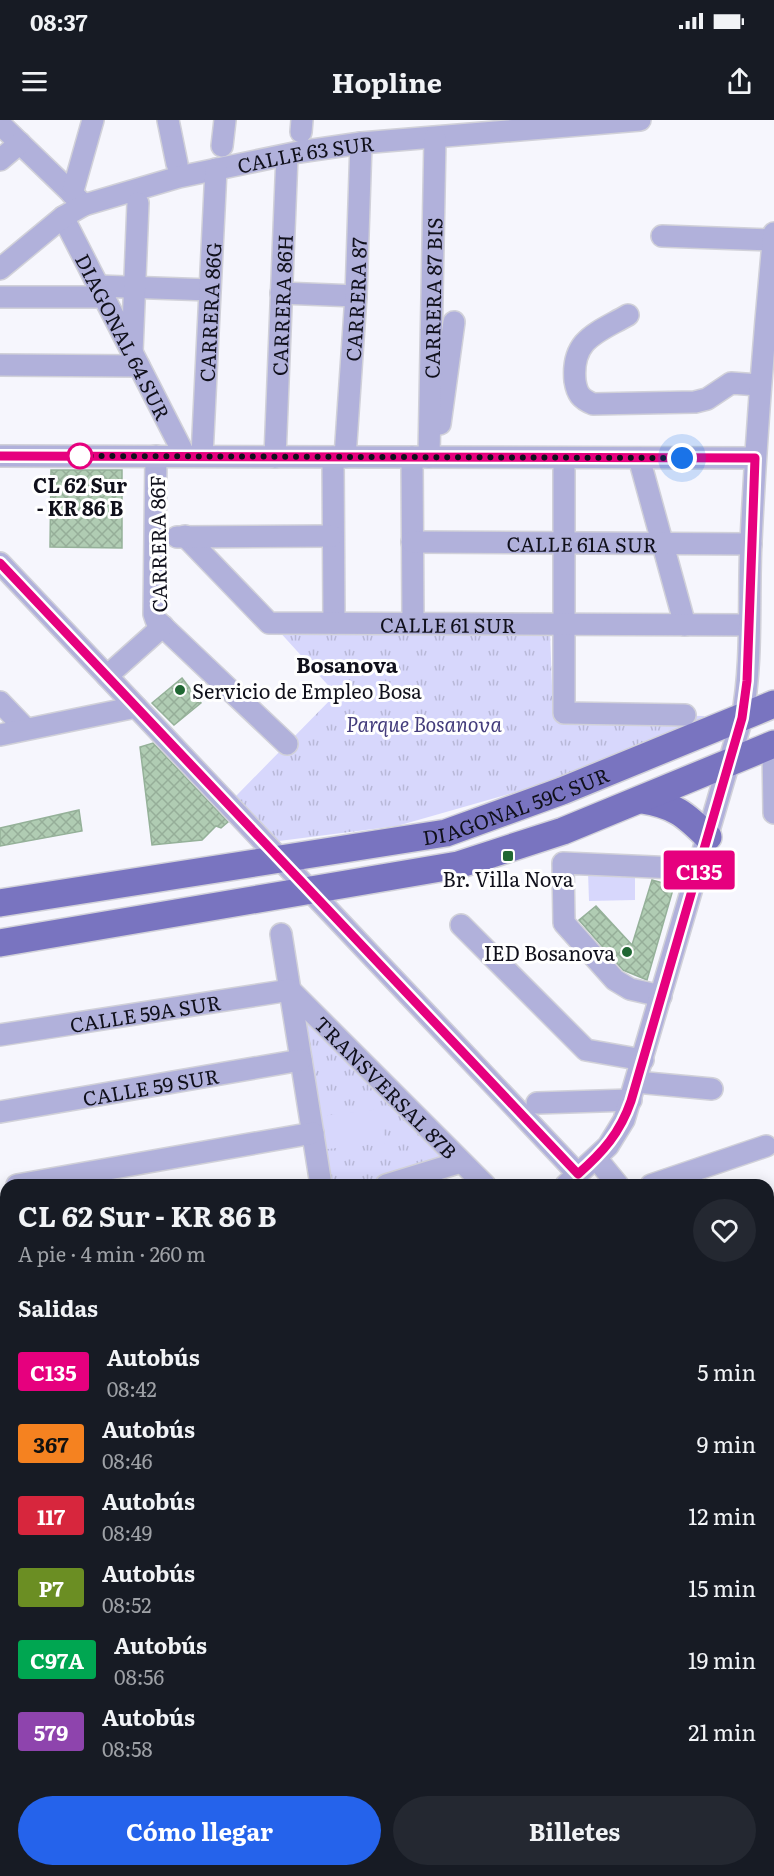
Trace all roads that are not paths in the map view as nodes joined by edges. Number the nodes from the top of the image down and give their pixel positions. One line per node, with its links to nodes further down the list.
1 (93, 120): 16 (street)
2 (168, 120): 14 (street)
3 (225, 120): 11 (street)
4 (640, 120): 5 (street, CALLE 63 SUR)
5 (568, 123): 7 (street, CALLE 63 SUR)
6 (0, 124): 9 (street)
7 (505, 126): 8 (street, CALLE 63 SUR)
8 (435, 138): 10 (street, CALLE 63 SUR); 40 (street, CARRERA 87 BIS)
9 (20, 143): 13 (street); 16 (street)
10 (361, 144): 12 (street, CALLE 63 SUR); 27 (street, CARRERA 87)
11 (222, 146)
12 (287, 155): 15 (street, CALLE 63 SUR); 26 (street, CARRERA 86H)
13 (0, 160)
14 (177, 164)
15 (216, 169): 16 (street, CALLE 63 SUR); 24 (street, CARRERA 86G)
16 (78, 199): 18 (street, CALLE 63 SUR)
17 (138, 203): 23 (street)
18 (63, 217): 22 (street, CALLE 63 SUR); 25 (street, DIAGONAL 64 SUR)
19 (774, 233): 21 (street)
20 (662, 236): 21 (street)
21 (773, 240): 33 (street)
22 (0, 269)
23 (136, 288): 24 (street); 25 (street); 31 (street)
24 (210, 290): 37 (street, CARRERA 86G)
25 (101, 291): 28 (street); 31 (street, DIAGONAL 64 SUR)
26 (281, 293): 27 (street); 38 (street, CARRERA 86H)
27 (356, 296): 39 (street, CARRERA 87)
28 (0, 297)
29 (628, 315): 33 (street)
30 (454, 322): 40 (street)
31 (135, 359): 32 (street); 37 (street, DIAGONAL 64 SUR)
32 (0, 365)
33 (759, 385): 34 (street)
34 (766, 423): 43 (street)
35 (0, 456): 36 (street)
36 (156, 456): 37 (street); 46 (street, CARRERA 86F)
37 (193, 456): 38 (street)
38 (275, 456): 39 (street)
39 (339, 457): 40 (street); 45 (street, CARRERA 87)
40 (425, 457): 41 (street); 47 (street, CARRERA 87 BIS)
41 (564, 458): 42 (street); 48 (street)
42 (639, 458): 43 (street); 49 (street)
43 (755, 458): 50 (street)
44 (185, 536): 45 (street); 46 (street); 52 (street, CALLE 61 SUR)
45 (332, 536): 52 (street, CARRERA 87)
46 (156, 537): 57 (street, CARRERA 86F)
47 (412, 542): 48 (street, CALLE 61A SUR); 53 (street, CARRERA 87 BIS)
48 (564, 543): 49 (street, CALLE 61A SUR); 54 (street)
49 (663, 543): 50 (street, CALLE 61A SUR); 55 (street)
50 (751, 544): 56 (street)
51 (0, 563): 58 (street)
52 (334, 623): 53 (street, CALLE 61 SUR)
53 (413, 623): 54 (street, CALLE 61 SUR)
54 (564, 624): 55 (street, CALLE 61 SUR); 62 (street)
55 (685, 625): 56 (street, CALLE 61 SUR)
56 (749, 625): 63 (street)
57 (163, 626): 58 (street, CARRERA 86F); 66 (street)
58 (107, 676): 61 (street)
59 (0, 702): 64 (street)
60 (774, 704): 63 (main road, DIAGONAL 59C SUR)
61 (136, 707): 64 (street); 72 (street)
62 (685, 715)
63 (742, 718): 68 (street); 72 (main road, DIAGONAL 59C SUR)
64 (26, 729): 65 (street)
65 (0, 735)
66 (287, 744)
67 (773, 744): 68 (main road, DIAGONAL 59C SUR); 70 (street)
68 (730, 763): 69 (main road, DIAGONAL 59C SUR); 71 (street)
69 (642, 800): 71 (main road); 74 (main road, DIAGONAL 59C SUR)
70 (774, 813)
71 (708, 837): 73 (street)
72 (282, 860): 74 (street); 75 (main road, DIAGONAL 59C SUR)
73 (699, 869): 80 (street); 80 (street)
74 (311, 890): 78 (main road, DIAGONAL 59C SUR); 96 (street)
75 (0, 903)
76 (461, 925): 83 (street)
77 (281, 934): 79 (street)
78 (0, 943)
79 (290, 990): 81 (street, CALLE 59A SUR); 82 (street); 91 (street, TRANSVERSAL 87B)
80 (662, 996): 83 (street)
81 (0, 1035)
82 (301, 1060): 87 (street, CALLE 59 SUR); 88 (street)
83 (643, 1060): 85 (street)
84 (712, 1089): 85 (street)
85 (633, 1091): 86 (street); 90 (street)
86 (537, 1103)
87 (0, 1112)
88 (313, 1133): 92 (street); 93 (street)
89 (766, 1146): 99 (street)
90 (596, 1158): 97 (street); 98 (street)
91 (461, 1162): 94 (street); 95 (street, TRANSVERSAL 87B)
92 (51, 1179)
93 (320, 1179)
94 (406, 1179)
95 (478, 1179)
96 (571, 1179)
97 (573, 1179)
98 (613, 1179)
99 (669, 1179)

